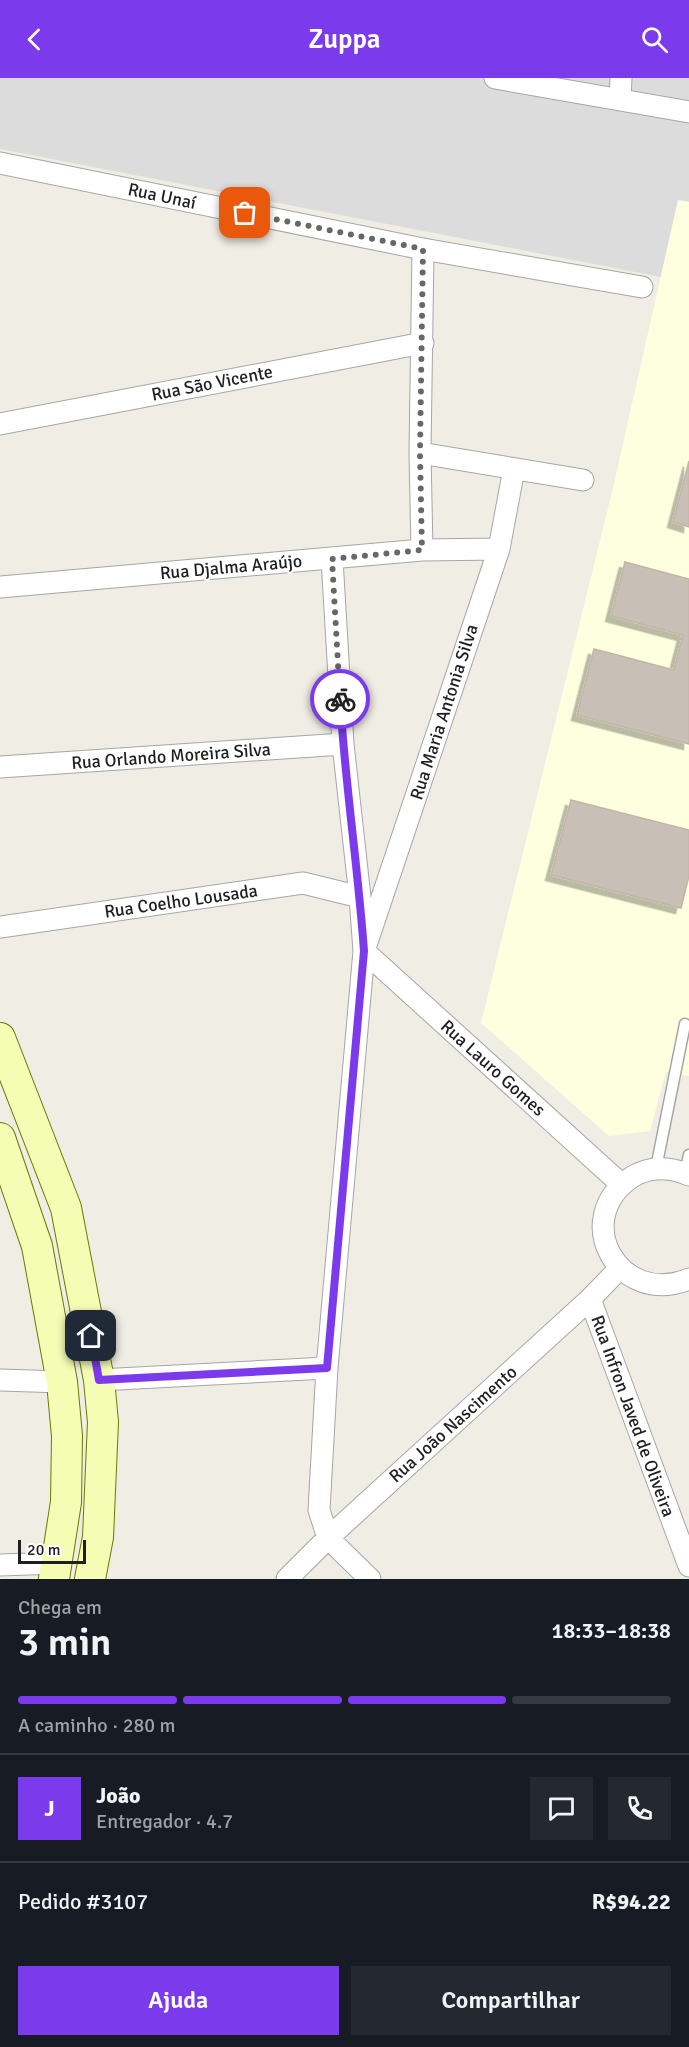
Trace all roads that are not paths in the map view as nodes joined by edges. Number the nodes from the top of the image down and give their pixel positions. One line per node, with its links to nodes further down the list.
1 (495, 78): 3 (street)
2 (621, 78): 3 (street)
3 (620, 100): 4 (street)
4 (689, 112)
5 (0, 162): 6 (street, Rua Unaí)
6 (423, 249): 7 (street, Rua Unaí); 8 (street)
7 (642, 287)
8 (423, 343): 9 (street, Rua São Vicente); 10 (street)
9 (0, 424)
10 (420, 453): 11 (street); 14 (street)
11 (514, 469): 12 (street); 13 (street, Rua Maria Antonia Silva)
12 (583, 480)
13 (499, 549): 14 (street, Rua Djalma Araújo); 21 (street, Rua Maria Antonia Silva)
14 (422, 550): 15 (street, Rua Djalma Araújo)
15 (332, 559): 16 (street, Rua Djalma Araújo); 17 (street)
16 (0, 587)
17 (343, 744): 18 (street, Rua Orlando Moreira Silva); 19 (street)
18 (0, 767)
19 (360, 897): 20 (street, Rua Coelho Lousada); 21 (street)
20 (0, 927)
21 (364, 951): 27 (street, Rua Lauro Gomes); 31 (street)
22 (685, 1024): 25 (lane)
23 (0, 1038): 33 (main road)
24 (0, 1138): 34 (main road)
25 (656, 1168): 26 (street); 27 (street)
26 (688, 1168)
27 (621, 1184): 28 (street)
28 (620, 1268): 29 (street); 30 (street, Rua João Nascimento)
29 (689, 1280)
30 (590, 1299): 35 (street, Rua João Nascimento); 37 (street, Rua Infron Javed de Oliveira)
31 (327, 1368): 33 (street); 35 (street)
32 (0, 1380): 34 (street)
33 (99, 1380): 39 (main road)
34 (62, 1382): 38 (main road)
35 (328, 1538): 40 (street, Rua João Nascimento); 41 (street)
36 (0, 1565): 38 (street)
37 (689, 1566)
38 (56, 1571)
39 (90, 1579)
40 (287, 1579)
41 (370, 1579)

